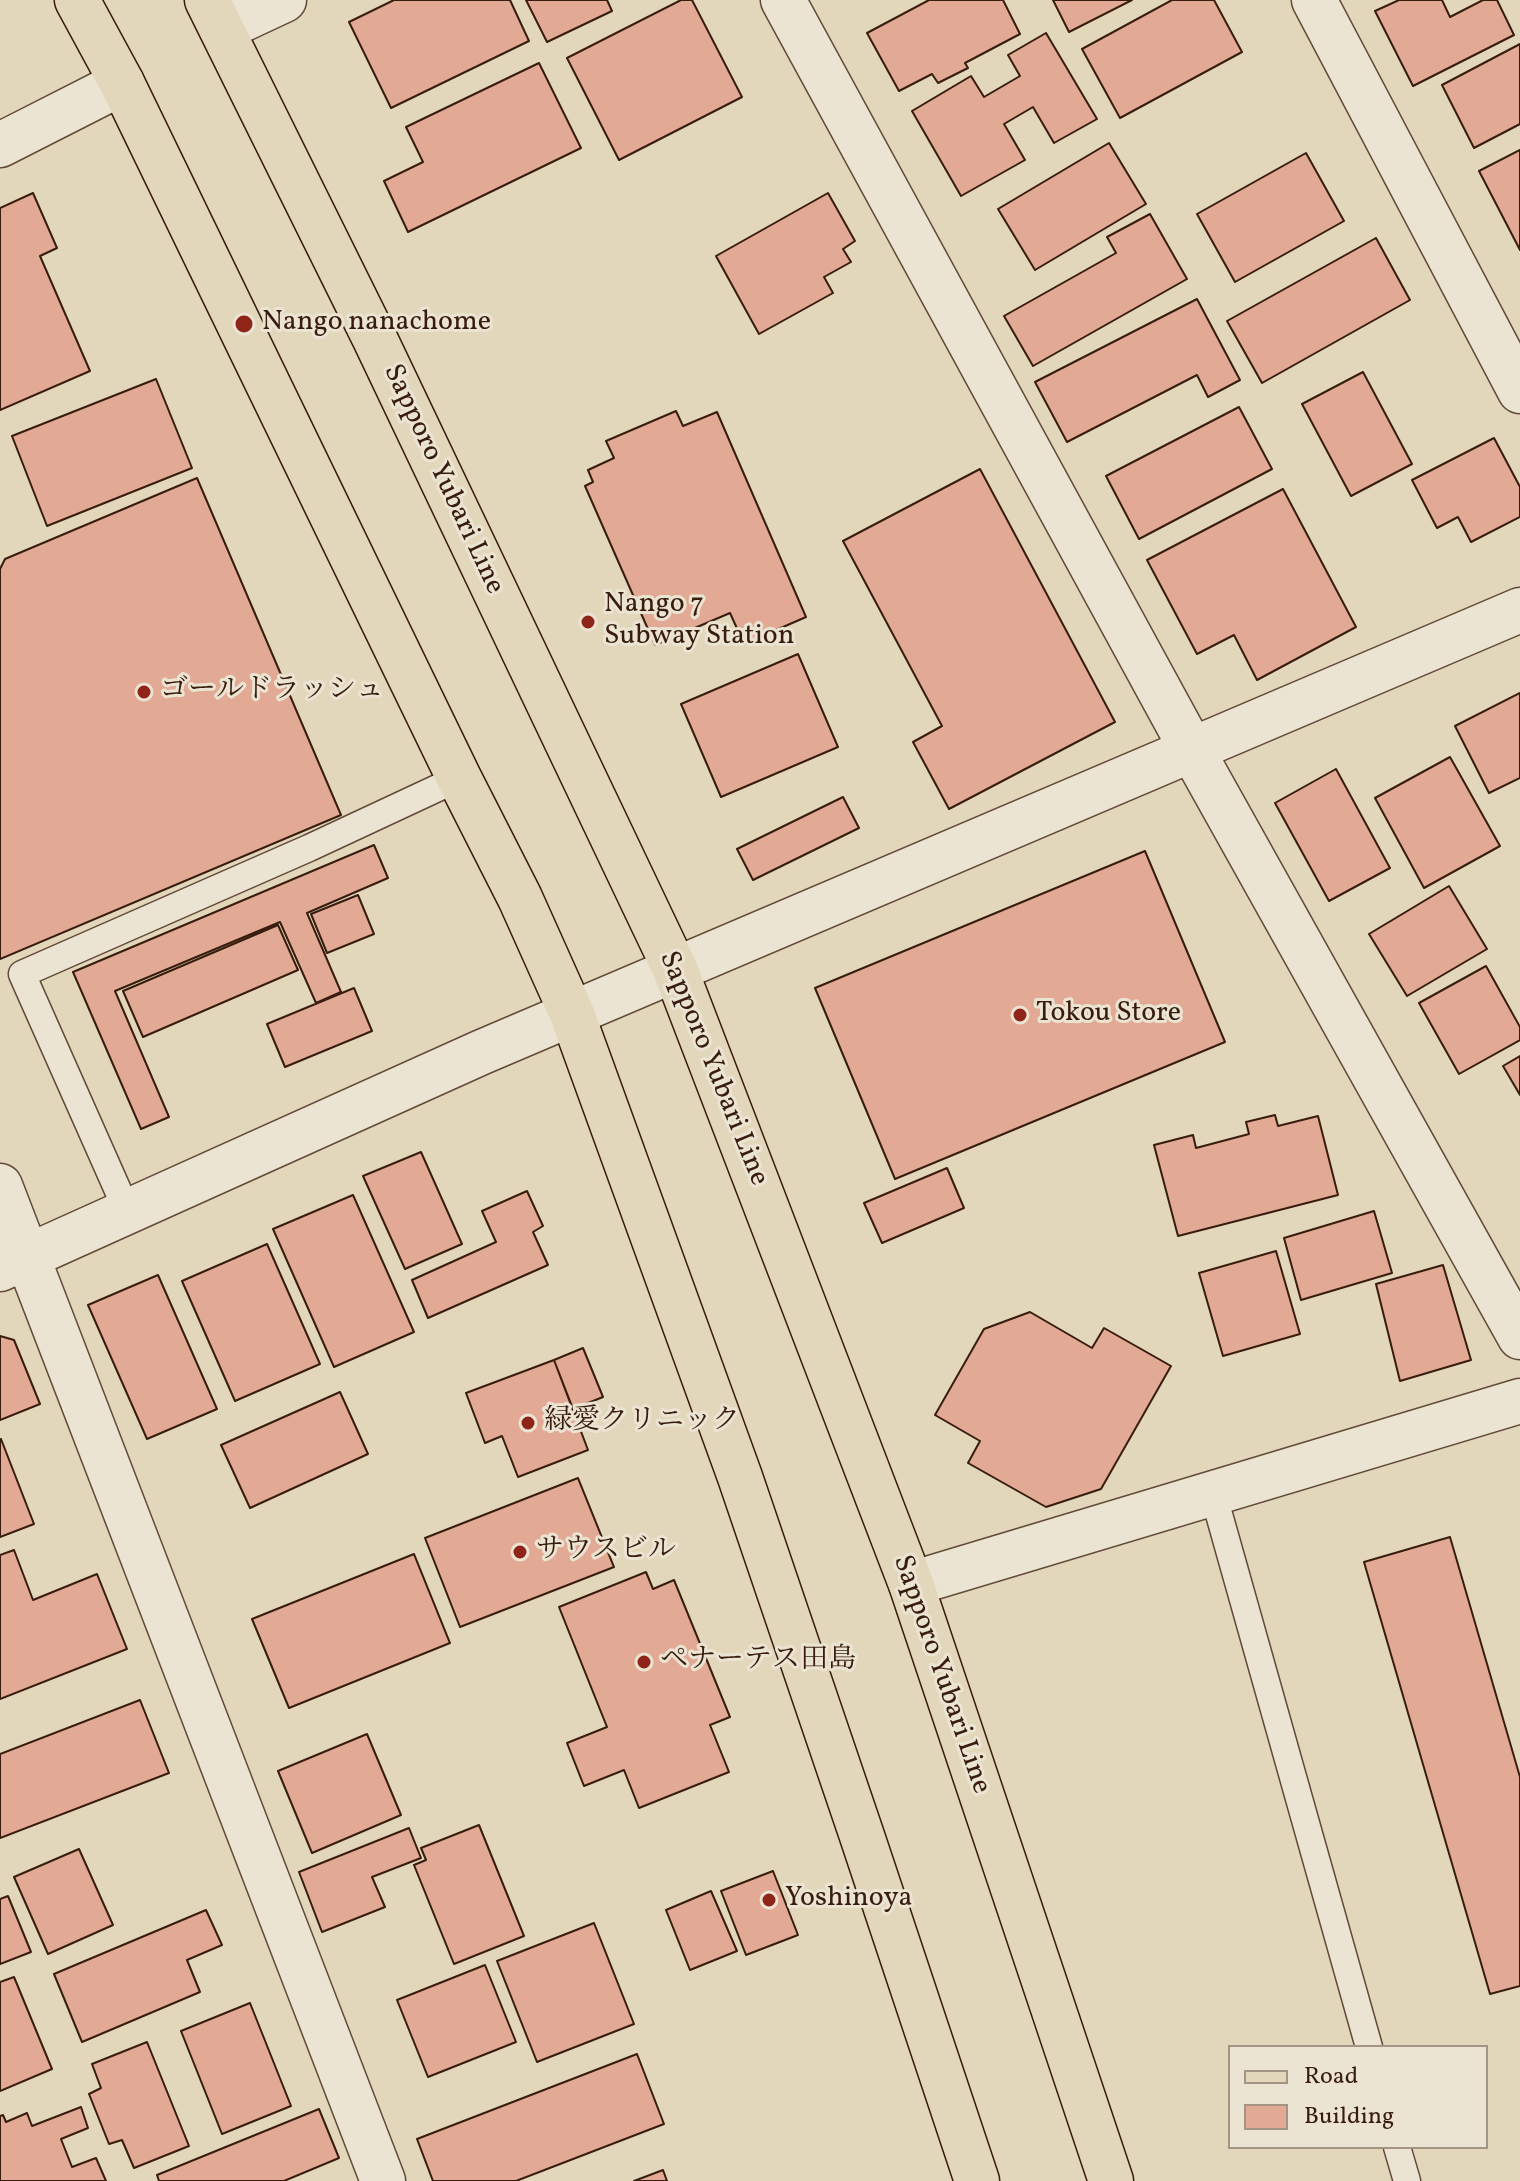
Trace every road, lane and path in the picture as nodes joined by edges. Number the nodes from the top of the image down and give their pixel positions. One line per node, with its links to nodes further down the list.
1 (77, 0): 6 (main road)
2 (284, 0): 5 (street)
3 (783, 0): 10 (street)
4 (1314, 0): 8 (street)
5 (215, 15): 12 (main road, Sapporo Yubari Line)
6 (122, 83): 7 (street); 11 (main road)
7 (0, 145)
8 (1520, 391)
9 (1520, 610): 10 (street)
10 (1192, 750): 12 (street); 17 (street)
11 (459, 778): 13 (main road); 15 (lane)
12 (675, 969): 13 (street); 20 (main road, Sapporo Yubari Line)
13 (572, 1014): 15 (street); 24 (main road)
14 (0, 1186): 16 (street)
15 (128, 1213): 16 (street)
16 (14, 1262): 23 (street)
17 (1520, 1337)
18 (1520, 1401): 19 (street)
19 (1213, 1493): 20 (street); 21 (lane)
20 (911, 1584): 25 (main road, Sapporo Yubari Line)
21 (1368, 2045)
22 (1398, 2149): 26 (lane)
23 (383, 2181)
24 (977, 2181)
25 (1111, 2181)
26 (1407, 2181)

